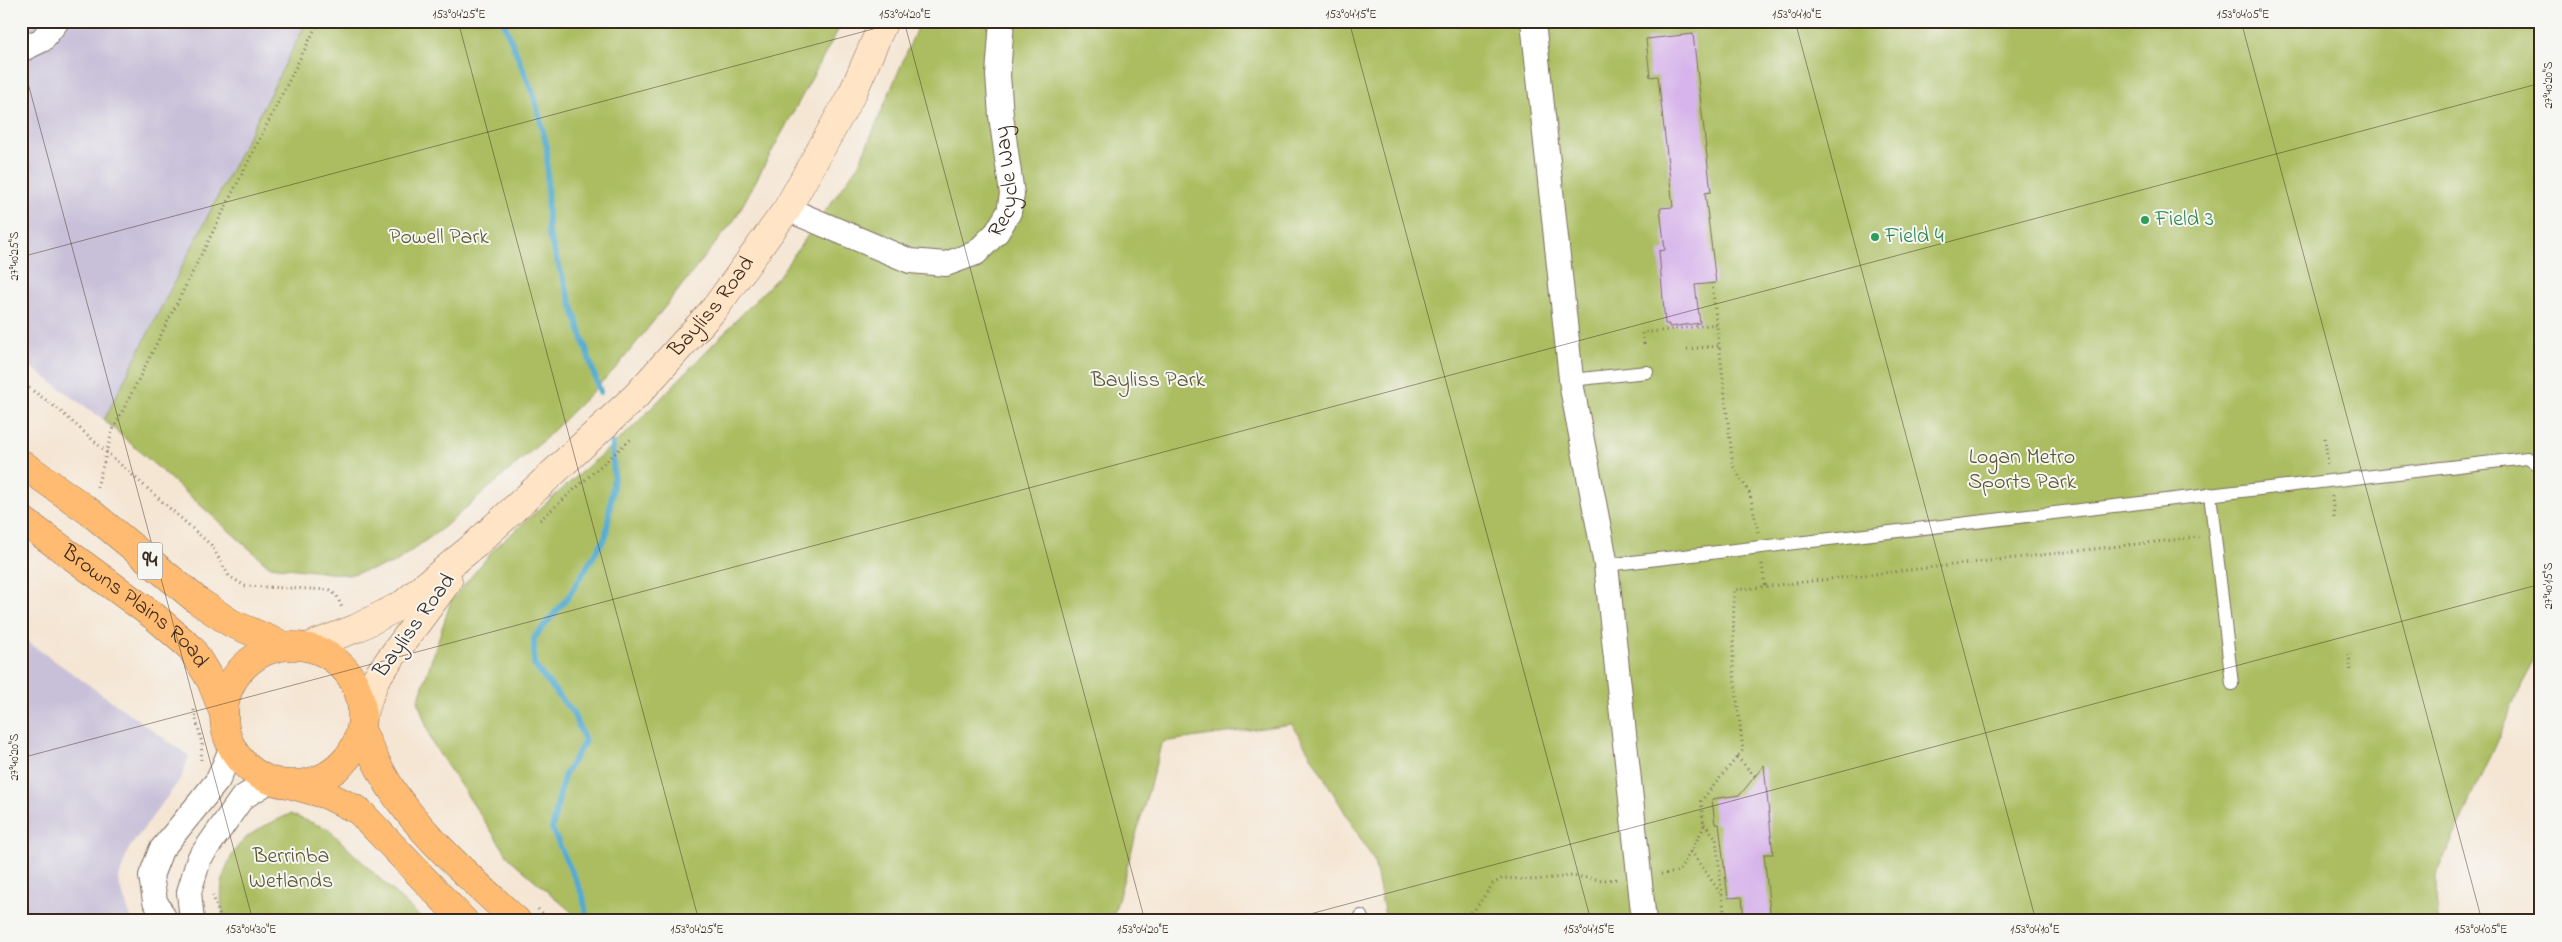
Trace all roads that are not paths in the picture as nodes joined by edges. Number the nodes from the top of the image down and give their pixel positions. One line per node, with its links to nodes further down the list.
1 (57, 21): 5 (street)
2 (884, 21): 6 (street, Bayliss Road)
3 (1002, 21): 6 (street, Recycle Way)
4 (1533, 21): 8 (street)
5 (21, 50)
6 (787, 209): 13 (street, Bayliss Road)
7 (1647, 372): 8 (lane)
8 (1571, 380): 14 (street)
9 (21, 464): 15 (main road, 94)
10 (2541, 466): 11 (lane)
11 (2210, 494): 14 (lane); 16 (lane)
12 (21, 519): 17 (main road, Browns Plains Road / 94)
13 (476, 544): 15 (street, Bayliss Road); 18 (street, Bayliss Road)
14 (1606, 565): 25 (street)
15 (296, 647): 17 (main road, 94); 18 (main road, 94)
16 (2232, 684)
17 (224, 714): 19 (main road, 94)
18 (362, 721): 20 (main road); 21 (main road, 94)
19 (232, 747): 20 (main road, 94); 22 (street)
20 (279, 782): 23 (street); 24 (main road, 94)
21 (525, 912)
22 (166, 921)
23 (192, 921)
24 (464, 921)
25 (1644, 921)

